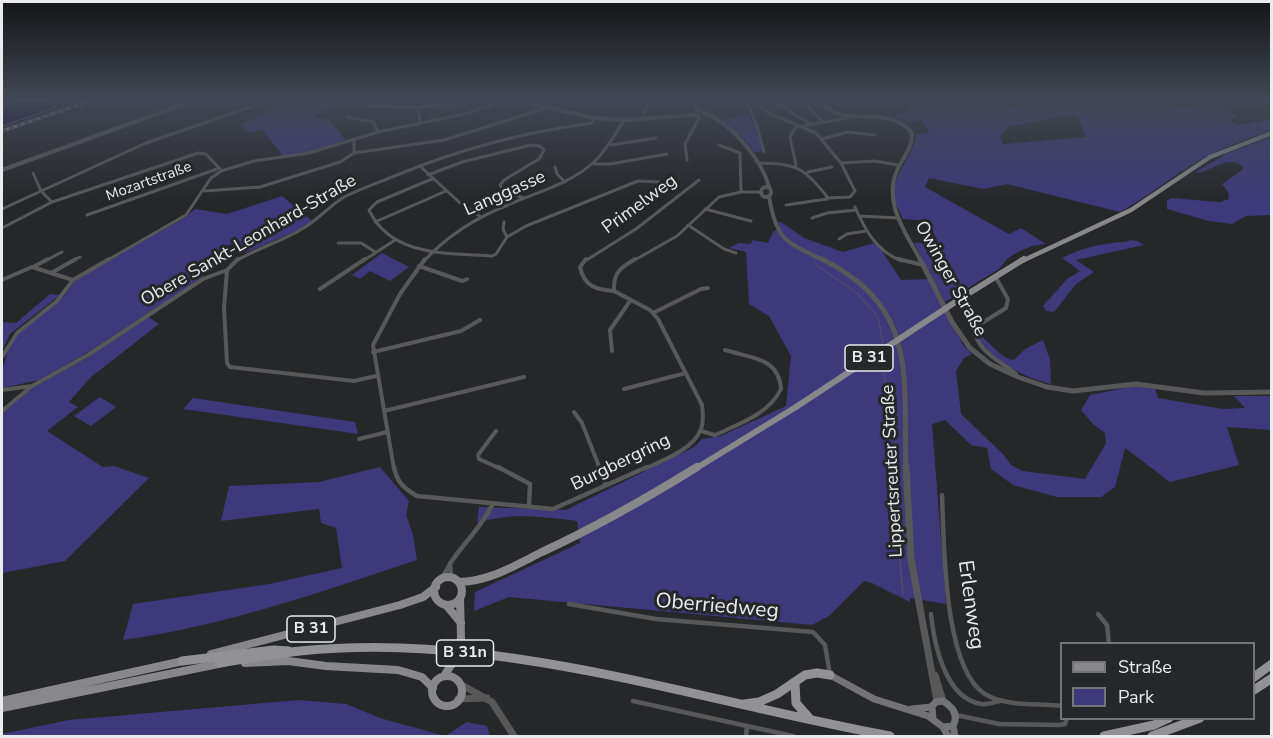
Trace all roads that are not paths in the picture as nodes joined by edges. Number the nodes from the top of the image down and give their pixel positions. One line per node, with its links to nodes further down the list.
1 (100, 134): 35 (street)
2 (171, 134): 44 (street)
3 (371, 134): 20 (street, Mozartstraße)
4 (462, 134): 24 (street)
5 (533, 134): 33 (street, Obere Sankt-Leonhard-Straße)
6 (616, 134): 21 (street, Langgasse)
7 (690, 134): 26 (street)
8 (730, 134): 47 (street, Lippertsreuter Straße)
9 (732, 134): 27 (street, Lippertsreuter Straße)
10 (759, 134): 23 (street)
11 (791, 134): 30 (street)
12 (817, 134): 19 (street)
13 (835, 134): 19 (street)
14 (870, 134): 17 (street)
15 (912, 134): 31 (street, Owinger Straße)
16 (1268, 134): 82 (main road, B 31)
17 (874, 135)
18 (656, 138): 21 (street)
19 (822, 139): 28 (street)
20 (354, 140): 24 (street); 36 (street, Mozartstraße)
21 (610, 146): 29 (street, Langgasse)
22 (719, 146): 48 (street)
23 (764, 152)
24 (354, 153): 45 (street)
25 (667, 154): 29 (street)
26 (687, 160)
27 (759, 163): 30 (street); 47 (street, Lippertsreuter Straße)
28 (841, 163): 31 (street); 50 (street)
29 (594, 164): 42 (street, Langgasse)
30 (796, 165): 37 (street)
31 (898, 165): 60 (street, Owinger Straße)
32 (832, 166): 37 (street)
33 (421, 167): 39 (street); 80 (street, Obere Sankt-Leonhard-Straße)
34 (555, 167): 42 (street, Langgasse)
35 (2, 170)
36 (219, 170): 45 (street); 52 (street); 56 (street, Mozartstraße)
37 (808, 172): 50 (street)
38 (33, 173): 44 (street)
39 (428, 175): 40 (street); 51 (street)
40 (432, 179): 46 (street); 62 (street)
41 (699, 180): 89 (street, Primelweg)
42 (565, 182): 51 (street, Langgasse)
43 (659, 182): 67 (street)
44 (41, 191): 52 (street); 55 (street)
45 (203, 191): 85 (street)
46 (446, 191): 58 (street); 62 (street)
47 (768, 191): 49 (street); 49 (street); 146 (street, Lippertsreuter Straße)
48 (741, 192): 49 (street); 54 (street)
49 (760, 192)
50 (828, 198): 53 (street)
51 (524, 199): 58 (street, Langgasse)
52 (52, 202): 65 (street)
53 (786, 206)
54 (705, 208): 61 (street); 64 (street)
55 (2, 209)
56 (87, 215)
57 (859, 216): 59 (street); 60 (street); 66 (street)
58 (481, 217): 73 (street, Langgasse)
59 (812, 218)
60 (900, 218): 77 (street, Owinger Straße)
61 (751, 221)
62 (375, 222): 69 (street)
63 (504, 222): 67 (street)
64 (688, 225): 74 (street); 89 (street)
65 (2, 228)
66 (866, 231): 68 (street); 77 (street)
67 (507, 237): 75 (street)
68 (839, 239)
69 (395, 240): 72 (street); 73 (street)
70 (338, 243): 72 (street)
71 (62, 252): 79 (street)
72 (375, 252): 88 (street)
73 (433, 252): 75 (street); 78 (street, Langgasse)
74 (735, 253)
75 (492, 256)
76 (80, 257): 81 (street)
77 (924, 265): 99 (street, Owinger Straße)
78 (419, 266): 83 (street); 86 (street, Langgasse)
79 (32, 267): 81 (street); 84 (street)
80 (227, 270): 98 (street); 101 (street, Obere Sankt-Leonhard-Straße)
81 (50, 274): 85 (street)
82 (995, 276): 99 (street); 117 (main road, B 31, bridge)
83 (467, 279)
84 (2, 280)
85 (73, 280): 96 (street)
86 (405, 282): 95 (street, Burgbergring)
87 (708, 288): 91 (street)
88 (320, 289)
89 (614, 291): 90 (street)
90 (630, 302): 91 (street); 94 (street)
91 (653, 313): 97 (street)
92 (480, 320): 95 (street)
93 (725, 350): 109 (street)
94 (612, 351)
95 (373, 352): 98 (street, Burgbergring)
96 (2, 357)
97 (686, 374): 102 (street); 109 (street)
98 (376, 375): 106 (street, Burgbergring)
99 (1016, 375): 104 (street, Owinger Straße)
100 (524, 377): 106 (street)
101 (32, 386): 103 (street, Obere Sankt-Leonhard-Straße); 105 (street, Obere Sankt-Leonhard-Straße)
102 (624, 389)
103 (2, 390)
104 (1272, 392)
105 (2, 411)
106 (384, 411): 110 (street, Burgbergring)
107 (574, 412): 112 (street)
108 (496, 431): 115 (street)
109 (701, 431): 112 (street, Burgbergring)
110 (387, 432): 111 (street); 114 (street, Burgbergring)
111 (360, 439)
112 (606, 485): 115 (street, Burgbergring)
113 (942, 495): 145 (street, Erlenweg)
114 (492, 505): 115 (street, Burgbergring); 116 (street)
115 (529, 507)
116 (450, 559): 118 (street); 118 (street)
117 (484, 578): 119 (main road, B 31); 121 (main road, B 31)
118 (447, 579): 119 (main road); 120 (main road, B 31)
119 (460, 582): 121 (main road)
120 (436, 587): 122 (main road); 130 (main road, B 31)
121 (461, 594): 122 (main road, B 31); 126 (main road)
122 (446, 604): 126 (main road)
123 (569, 604): 133 (street, Oberriedweg)
124 (931, 614): 145 (street, Erlenweg)
125 (1098, 615): 127 (street)
126 (461, 623): 129 (main road, bridge)
127 (1108, 642)
128 (300, 651): 130 (highway, B 31n); 131 (highway, B 31n); 147 (highway, B 31n)
129 (455, 659): 134 (main road); 137 (main road)
130 (183, 661): 144 (main road, B 31)
131 (219, 663): 139 (main road, B 31); 149 (main road, B 31)
132 (1272, 664): 135 (highway)
133 (830, 675): 138 (highway, B 31n); 150 (main road)
134 (444, 676): 137 (main road); 139 (main road)
135 (1255, 676)
136 (1272, 678): 140 (highway)
137 (460, 681): 141 (street); 142 (main road)
138 (795, 682): 147 (highway, B 31n); 156 (highway)
139 (433, 688): 142 (main road, B 31)
140 (1255, 689)
141 (487, 698): 142 (street); 161 (street)
142 (458, 699)
143 (633, 700): 157 (street)
144 (2, 701)
145 (1002, 701): 148 (street, Erlenweg)
146 (937, 703): 150 (main road); 151 (main road); 152 (main road)
147 (739, 705): 156 (highway, B 31n)
148 (1060, 706)
149 (2, 708)
150 (911, 710): 152 (main road)
151 (956, 715): 153 (street); 158 (main road)
152 (933, 719): 159 (main road)
153 (1066, 720)
154 (1165, 720): 167 (highway)
155 (1196, 720): 160 (highway)
156 (815, 722): 164 (highway, B 31n)
157 (747, 726): 162 (street); 163 (street)
158 (953, 726): 159 (main road); 166 (main road)
159 (944, 727): 165 (main road)
160 (1165, 734): 168 (highway)
161 (514, 736)
162 (746, 736)
163 (792, 736)
164 (890, 736)
165 (948, 736)
166 (955, 736)
167 (1104, 736)
168 (1152, 736)

